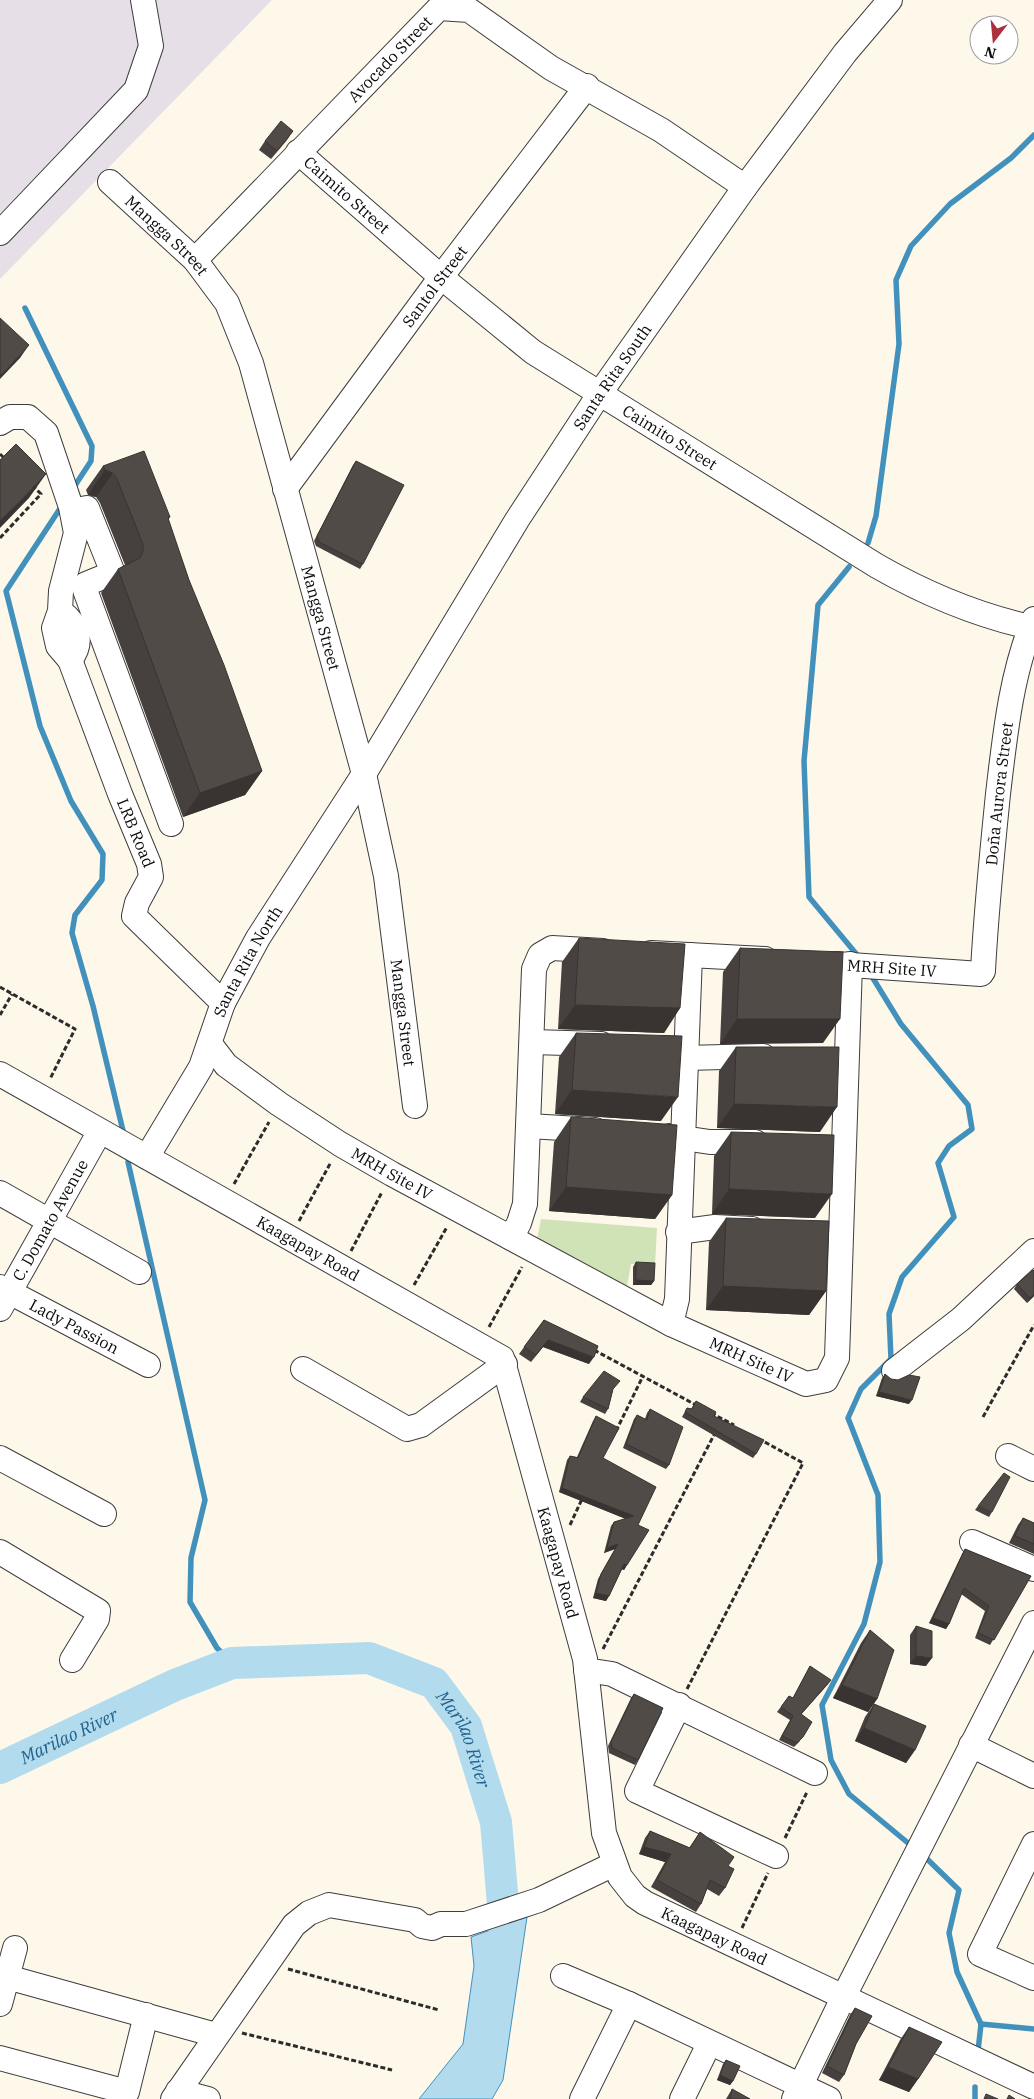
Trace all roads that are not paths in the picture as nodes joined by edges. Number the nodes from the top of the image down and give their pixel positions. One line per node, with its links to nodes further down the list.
1 (143, 0): 7 (street)
2 (890, 0): 6 (street, Santa Rita South)
3 (587, 86): 4 (street, Avocado Street); 6 (street, Avocado Street); 9 (street, Santol Street)
4 (298, 152): 8 (street, Avocado Street); 9 (street, Caimito Street)
5 (110, 182): 8 (street, Mangga Street)
6 (745, 187): 10 (street, Santa Rita South)
7 (0, 233)
8 (195, 260): 12 (street, Mangga Street)
9 (440, 277): 10 (street, Caimito Street); 12 (street, Santol Street)
10 (600, 394): 14 (street, Caimito Street); 15 (street, Santa Rita South)
11 (0, 422): 13 (street, LRB Road)
12 (285, 489): 15 (street, Mangga Street)
13 (69, 502): 16 (street); 22 (street, LRB Road)
14 (1033, 625): 21 (street, Doña Aurora Street)
15 (364, 774): 22 (street, Santa Rita North); 31 (street, Mangga Street)
16 (171, 824)
17 (690, 955): 18 (street); 23 (street); 26 (street)
18 (784, 960)
19 (812, 962): 20 (street)
20 (850, 964): 21 (street, MRH Site IV); 29 (street, MRH Site IV)
21 (982, 973)
22 (224, 1004): 24 (street, Santa Rita North)
23 (532, 1042): 25 (street); 32 (street)
24 (210, 1044): 38 (street, Santa Rita North); 45 (street, MRH Site IV)
25 (620, 1045)
26 (679, 1050): 27 (street); 36 (street)
27 (785, 1056)
28 (821, 1057): 29 (street)
29 (847, 1058): 44 (street, MRH Site IV)
30 (0, 1074): 33 (street, Kaagapay Road)
31 (415, 1106)
32 (529, 1126): 34 (street); 45 (street)
33 (100, 1131): 38 (street, Kaagapay Road); 40 (street, C. Domato Avenue)
34 (613, 1132)
35 (651, 1134): 36 (street)
36 (683, 1138): 37 (street); 42 (street)
37 (778, 1143)
38 (147, 1157): 50 (street, Kaagapay Road)
39 (0, 1194): 40 (street)
40 (51, 1222): 47 (street); 48 (street, C. Domato Avenue)
41 (772, 1230): 42 (street)
42 (678, 1232): 49 (street)
43 (816, 1232): 44 (street)
44 (841, 1233): 49 (street, MRH Site IV)
45 (511, 1238): 49 (street, MRH Site IV)
46 (1034, 1251): 53 (street)
47 (139, 1272)
48 (3, 1296): 51 (street, Lady Passion)
49 (671, 1324)
50 (505, 1364): 52 (street); 63 (street, Kaagapay Road)
51 (148, 1365)
52 (303, 1369)
53 (894, 1370)
54 (1008, 1456): 56 (street)
55 (0, 1458): 57 (street)
56 (1034, 1469)
57 (104, 1514)
58 (972, 1542): 60 (street)
59 (0, 1552): 62 (street)
60 (1034, 1569)
61 (1034, 1623): 65 (street)
62 (72, 1660)
63 (586, 1664): 64 (street); 70 (street, Kaagapay Road)
64 (679, 1705): 66 (street); 69 (street)
65 (971, 1745): 67 (street); 76 (street)
66 (815, 1773)
67 (1034, 1776)
68 (1034, 1844): 71 (street)
69 (776, 1856)
70 (614, 1864): 76 (street, Kaagapay Road); 80 (street)
71 (1029, 1868): 75 (street)
72 (15, 1948): 74 (street)
73 (563, 1976): 78 (street)
74 (8, 1977): 77 (street); 79 (street)
75 (1034, 1978)
76 (844, 1996): 83 (street, Kaagapay Road); 84 (street)
77 (0, 2004)
78 (629, 2004): 81 (street); 87 (street)
79 (146, 2015): 80 (street); 82 (street)
80 (219, 2031): 85 (street)
81 (709, 2044): 84 (street); 88 (street)
82 (0, 2058)
83 (1034, 2087)
84 (798, 2092): 89 (street)
85 (175, 2095): 86 (street)
86 (208, 2099)
87 (582, 2099)
88 (682, 2099)
89 (829, 2099)

